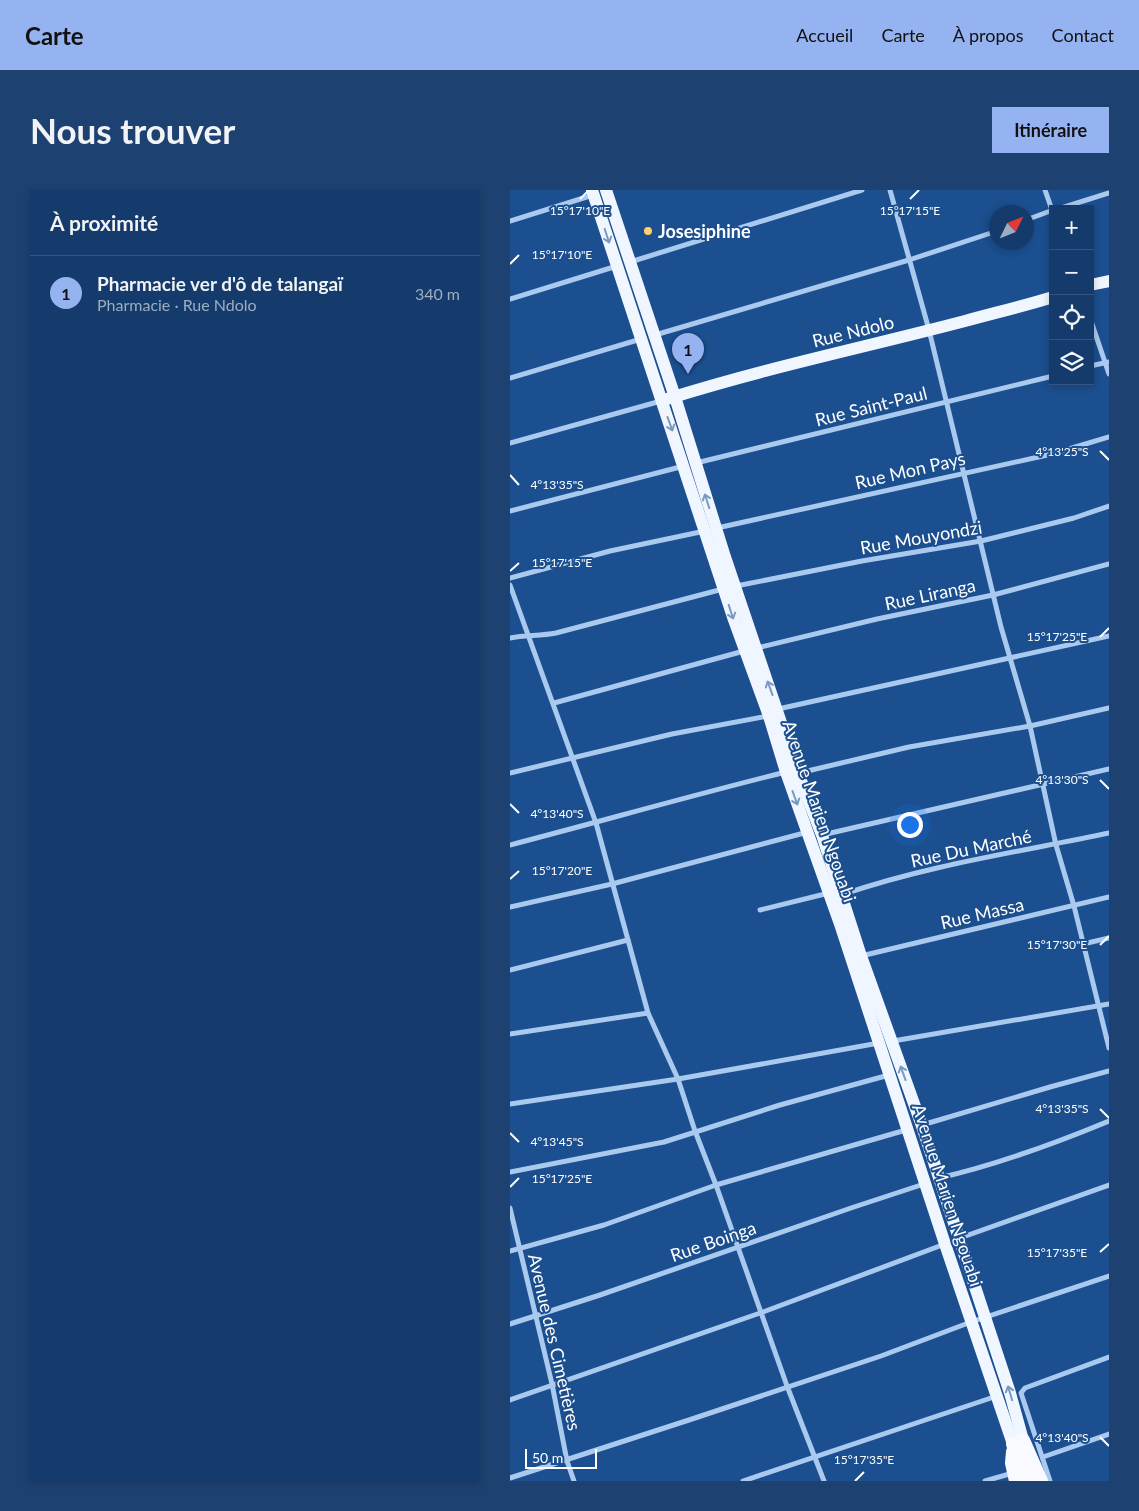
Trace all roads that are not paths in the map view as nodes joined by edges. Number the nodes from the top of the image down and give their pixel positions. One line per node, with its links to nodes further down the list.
1 (862, 190): 13 (street)
2 (890, 190): 12 (street)
3 (1045, 190): 6 (street)
4 (601, 191): 10 (street); 13 (main road, Avenue Marien Ngouabi)
5 (1109, 193): 7 (street)
6 (1050, 205)
7 (1071, 205)
8 (1049, 212): 9 (street)
9 (1034, 217)
10 (510, 221)
11 (989, 233): 12 (street)
12 (909, 260): 19 (street); 20 (street)
13 (623, 264): 17 (street); 20 (main road); 21 (main road, Avenue Marien Ngouabi)
14 (1109, 281): 15 (main road)
15 (1094, 284)
16 (1049, 298): 19 (main road, Rue Ndolo)
17 (510, 299)
18 (1094, 328): 22 (street)
19 (929, 330): 27 (main road, Rue Ndolo); 29 (street)
20 (654, 335): 27 (main road)
21 (641, 339): 26 (street); 28 (main road, Avenue Marien Ngouabi)
22 (1107, 362): 23 (street); 24 (street)
23 (1094, 365)
24 (1109, 374)
25 (1049, 377): 29 (street, Rue Saint-Paul)
26 (510, 378)
27 (675, 397): 28 (main road, Rue Ndolo); 32 (main road)
28 (662, 401): 31 (street); 32 (main road, Avenue Marien Ngouabi, one-way to 32)
29 (946, 401): 32 (street, Rue Saint-Paul); 33 (street)
30 (1109, 437): 33 (street, Rue Mon Pays)
31 (510, 442)
32 (690, 465): 35 (street, Rue Saint-Paul); 36 (main road, Avenue Marien Ngouabi)
33 (963, 472): 36 (street, Rue Mon Pays); 37 (street)
34 (1109, 506): 37 (street, Rue Mouyondzi)
35 (510, 511)
36 (711, 530): 39 (street, Rue Mon Pays); 41 (main road, Avenue Marien Ngouabi)
37 (981, 541): 41 (street, Rue Mouyondzi); 42 (street)
38 (1109, 564): 42 (street, Rue Liranga)
39 (510, 578)
40 (510, 585): 43 (street)
41 (729, 588): 43 (street, Rue Mouyondzi); 46 (main road, Avenue Marien Ngouabi)
42 (993, 595): 46 (street, Rue Liranga); 47 (street)
43 (528, 634): 45 (street, Rue Mouyondzi); 48 (street)
44 (1109, 636): 47 (street)
45 (510, 638)
46 (750, 649): 48 (street, Rue Liranga); 50 (main road, Avenue Marien Ngouabi)
47 (1010, 658): 50 (street); 51 (street)
48 (554, 703): 52 (street)
49 (1109, 708): 51 (street)
50 (773, 712): 52 (street); 55 (main road, Avenue Marien Ngouabi)
51 (1030, 726): 55 (street); 56 (street)
52 (572, 757): 54 (street); 57 (street)
53 (1109, 769): 56 (street)
54 (510, 772)
55 (792, 773): 57 (street); 58 (main road, Avenue Marien Ngouabi, one-way to 58); 60 (main road)
56 (1044, 784): 60 (street); 61 (street)
57 (596, 823): 62 (street); 63 (street)
58 (808, 832): 63 (street); 64 (main road, Avenue Marien Ngouabi)
59 (1109, 833): 61 (street, Rue Du Marché)
60 (822, 835): 64 (main road)
61 (1056, 844): 64 (street, Rue Du Marché); 66 (street)
62 (510, 846)
63 (612, 884): 67 (street); 70 (street)
64 (835, 894): 68 (street, Rue Du Marché); 72 (main road); 78 (main road, Avenue Marien Ngouabi)
65 (1109, 897): 66 (street, Rue Massa)
66 (1074, 906): 71 (street); 72 (street, Rue Massa)
67 (510, 907)
68 (760, 910)
69 (1109, 938): 71 (street)
70 (628, 940): 73 (street); 76 (street)
71 (1084, 944): 75 (street)
72 (861, 956): 78 (main road)
73 (510, 970)
74 (1109, 1004): 75 (street)
75 (1098, 1006): 78 (street); 79 (street)
76 (648, 1013): 77 (street); 82 (street)
77 (510, 1034)
78 (885, 1042): 81 (main road, Avenue Marien Ngouabi); 82 (street); 85 (main road, one-way to 78)
79 (1109, 1048)
80 (1109, 1071): 85 (street)
81 (890, 1075): 86 (main road, Avenue Marien Ngouabi); 87 (street)
82 (678, 1079): 83 (street); 87 (street)
83 (510, 1104)
84 (1109, 1121): 89 (street)
85 (922, 1126): 89 (main road)
86 (908, 1130): 90 (main road, Avenue Marien Ngouabi); 91 (street)
87 (694, 1131): 88 (street); 91 (street)
88 (510, 1172)
89 (938, 1178): 94 (main road)
90 (926, 1184): 95 (main road, Avenue Marien Ngouabi); 97 (street, Rue Boinga)
91 (716, 1185): 96 (street); 97 (street)
92 (1109, 1185): 94 (street)
93 (510, 1208): 96 (street, Avenue des Cimetières)
94 (959, 1238): 102 (main road)
95 (945, 1244): 100 (street); 103 (main road, Avenue Marien Ngouabi)
96 (519, 1248): 98 (street); 101 (street, Avenue des Cimetières)
97 (739, 1248): 100 (street); 101 (street, Rue Boinga)
98 (510, 1251)
99 (1109, 1276): 102 (street)
100 (763, 1312): 106 (street); 107 (street)
101 (535, 1315): 104 (street, Rue Boinga); 106 (street, Avenue des Cimetières)
102 (984, 1318): 103 (street); 111 (main road, one-way to 102)
103 (971, 1322): 107 (street); 108 (main road, Avenue Marien Ngouabi)
104 (510, 1324)
105 (1109, 1357): 112 (street)
106 (552, 1384): 109 (street); 114 (street, Avenue des Cimetières)
107 (787, 1386): 113 (street); 114 (street)
108 (997, 1396): 111 (main road, Avenue Marien Ngouabi); 113 (street)
109 (510, 1400)
110 (1109, 1434): 112 (street)
111 (1018, 1442): 115 (highway); 121 (highway)
112 (1042, 1457): 122 (street)
113 (816, 1458): 118 (street); 119 (street)
114 (568, 1460): 116 (street); 117 (street, Avenue des Cimetières)
115 (1015, 1477): 120 (street)
116 (510, 1478)
117 (574, 1481)
118 (744, 1481)
119 (824, 1481)
120 (985, 1481)
121 (1034, 1481)
122 (1050, 1481)

